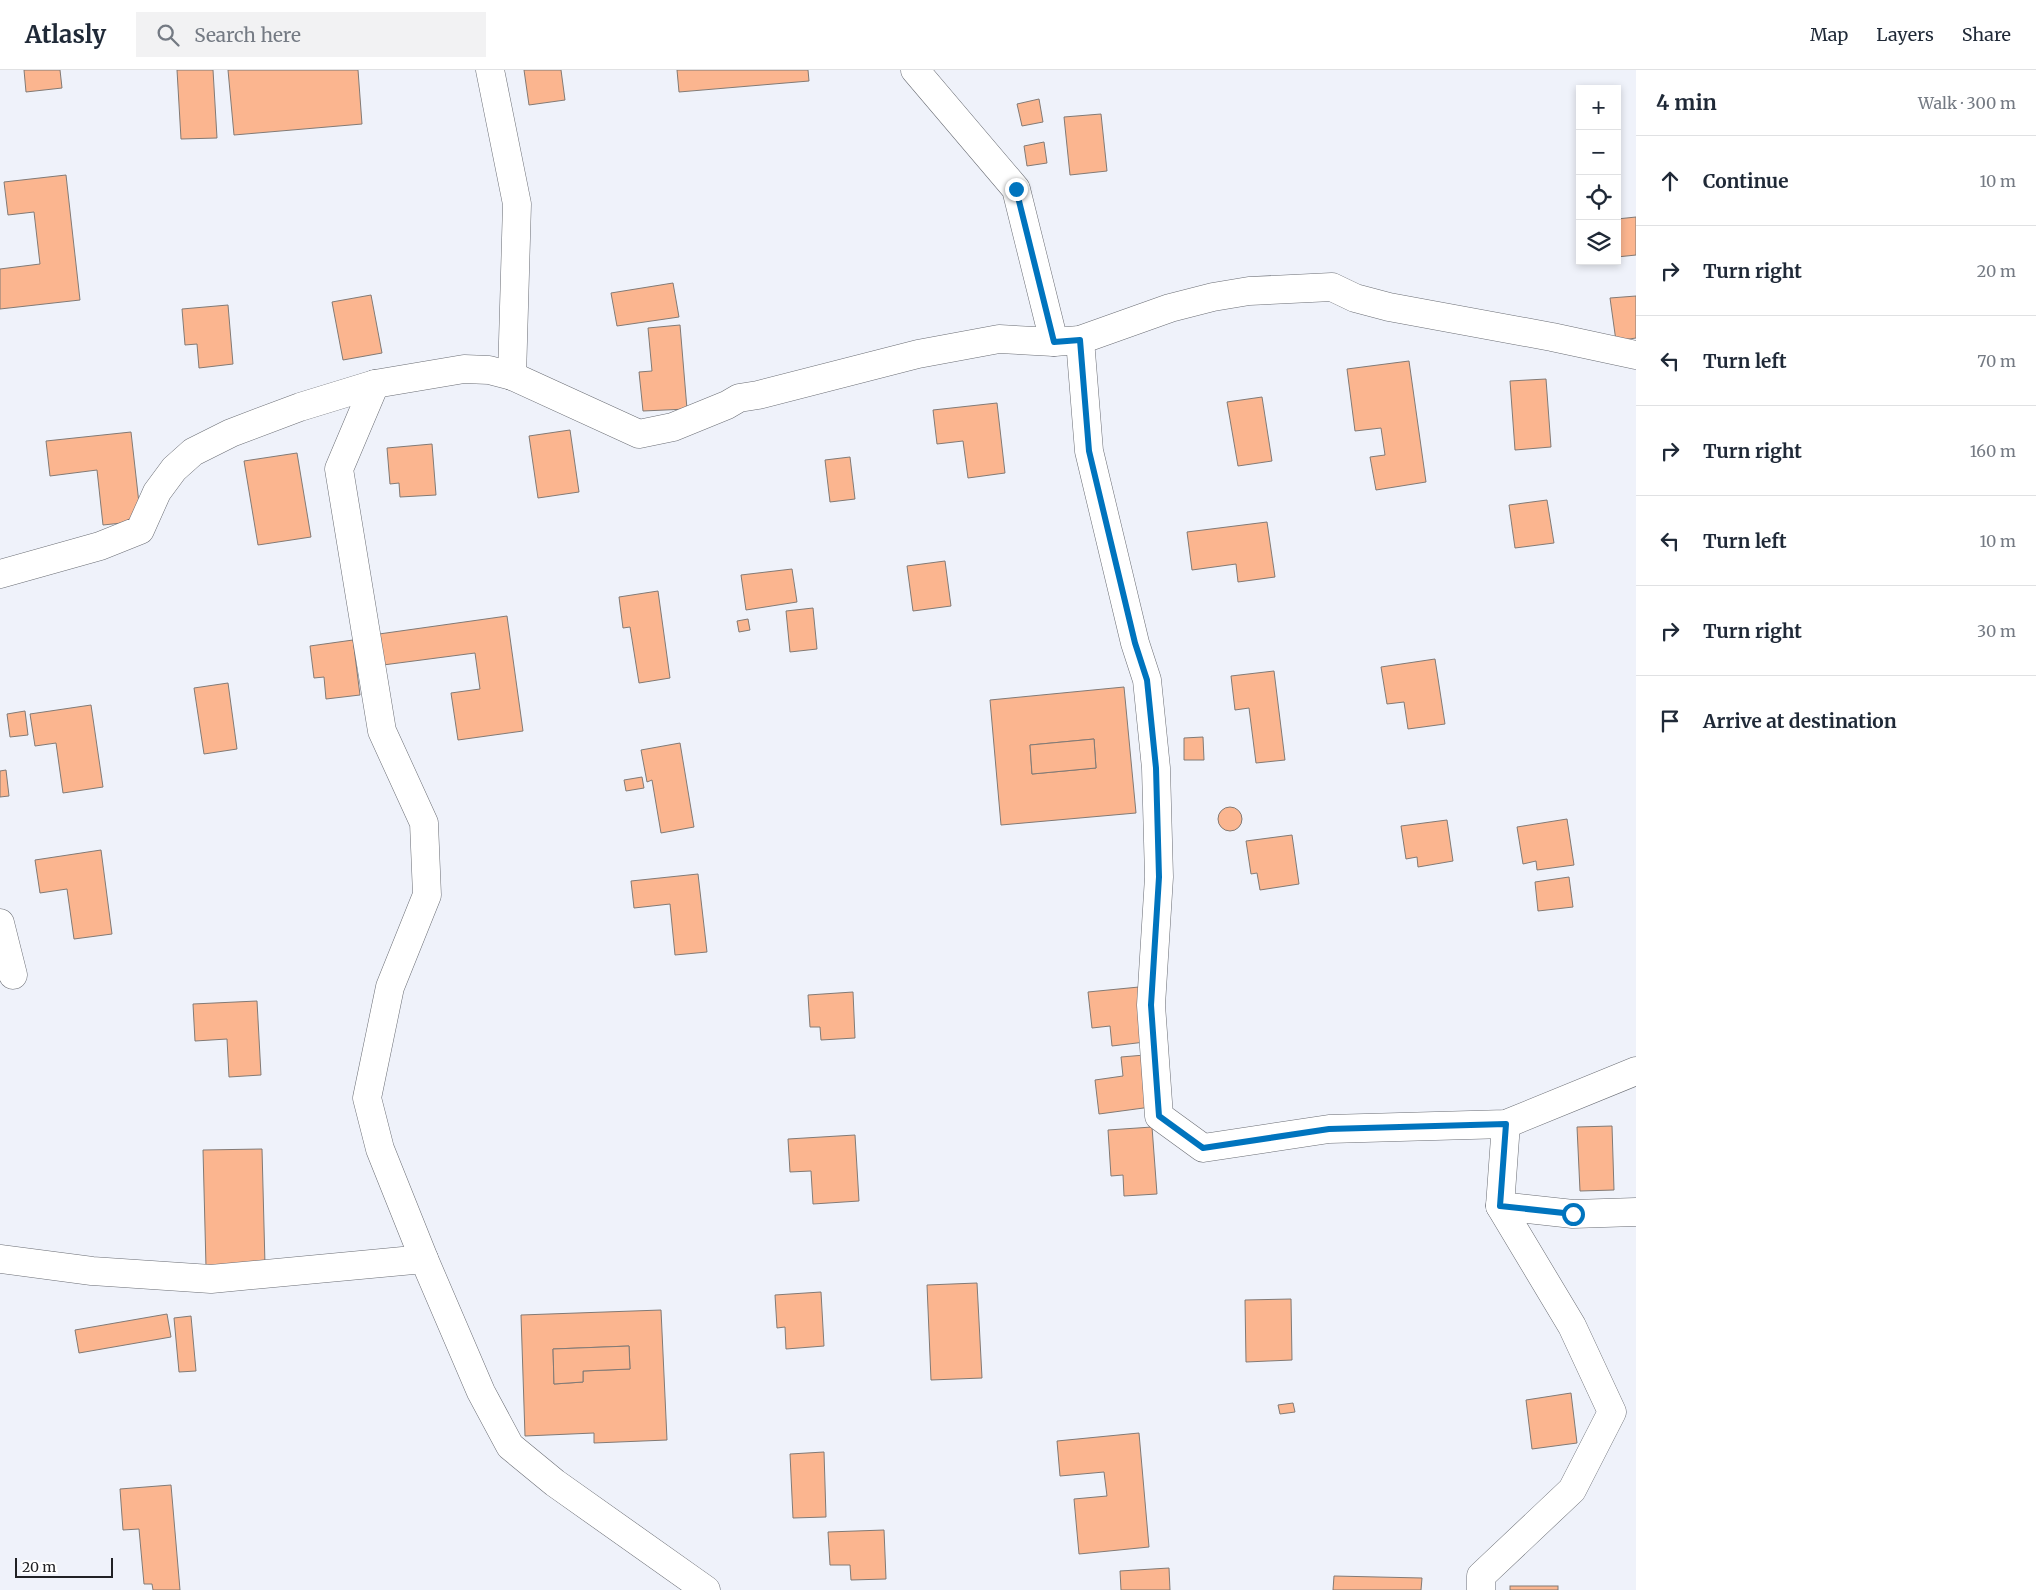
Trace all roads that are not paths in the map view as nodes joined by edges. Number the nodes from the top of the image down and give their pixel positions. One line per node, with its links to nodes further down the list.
1 (490, 70): 5 (street)
2 (915, 70): 3 (street)
3 (1067, 341): 4 (street); 5 (street); 11 (street)
4 (1636, 355)
5 (512, 376): 6 (street)
6 (375, 384): 7 (street); 15 (street)
7 (0, 574)
8 (0, 923): 9 (street)
9 (13, 976)
10 (1636, 1071): 11 (street)
11 (1506, 1124): 12 (street)
12 (1500, 1206): 13 (street); 17 (street)
13 (1636, 1212)
14 (0, 1259): 15 (street)
15 (424, 1259): 16 (street)
16 (706, 1590)
17 (1481, 1590)

